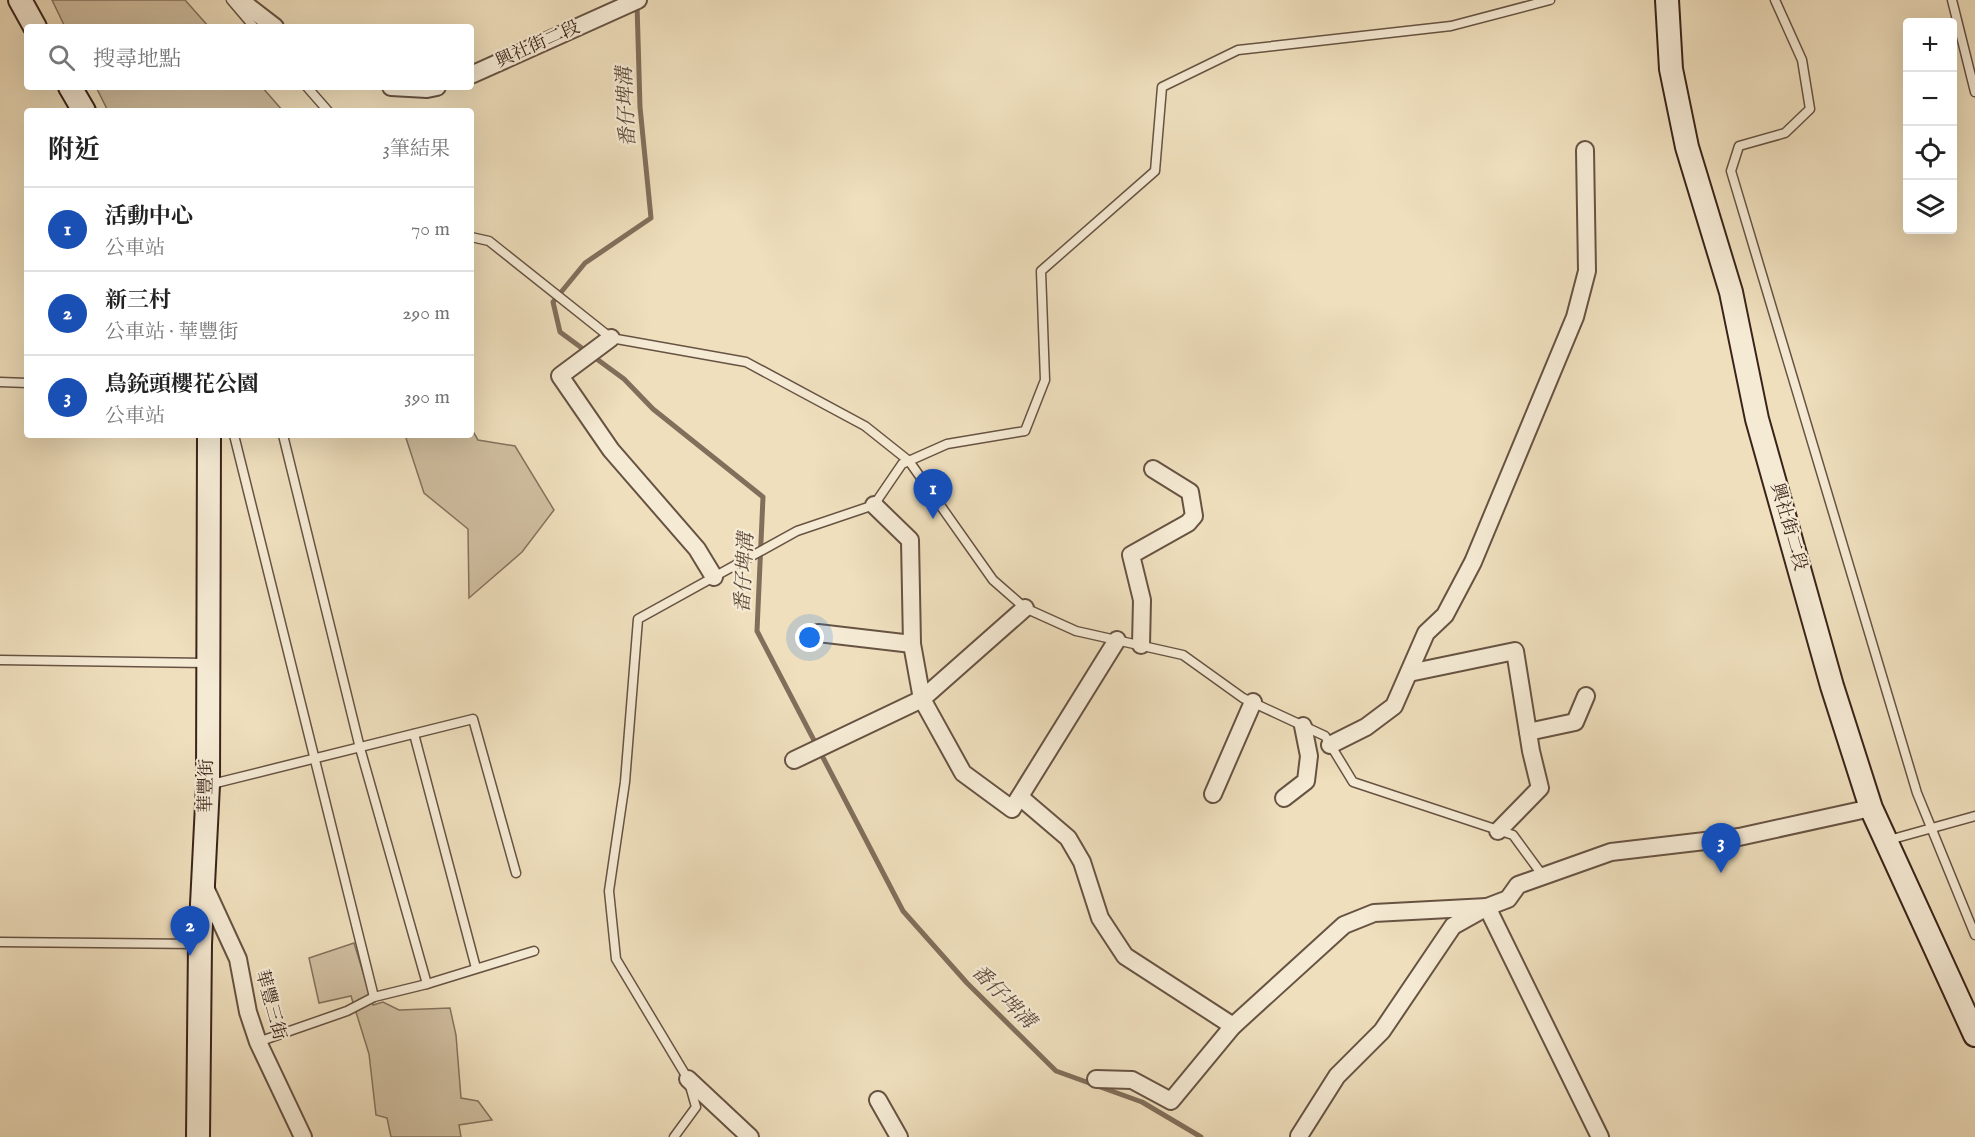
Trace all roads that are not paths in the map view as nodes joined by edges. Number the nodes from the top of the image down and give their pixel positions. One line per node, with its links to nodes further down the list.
1 (20, 0): 9 (street)
2 (231, 0): 10 (lane)
3 (240, 0): 11 (street)
4 (638, 0): 12 (street, 興社街二段)
5 (1550, 0): 26 (lane)
6 (1667, 0): 52 (street, 興社街二段)
7 (1775, 0): 54 (lane)
8 (1952, 0): 15 (lane)
9 (33, 24)
10 (251, 24)
11 (271, 24)
12 (474, 74)
13 (72, 90): 16 (street)
14 (310, 90): 17 (lane)
15 (1975, 92)
16 (82, 108)
17 (324, 108)
18 (1585, 150): 37 (street)
19 (474, 238): 20 (lane)
20 (611, 338): 26 (lane); 29 (street)
21 (0, 382): 22 (lane)
22 (24, 383)
23 (209, 438): 36 (street, 華豐街)
24 (235, 438): 46 (lane)
25 (284, 438): 45 (lane)
26 (909, 461): 28 (lane); 30 (lane)
27 (1153, 469): 34 (street)
28 (874, 505): 29 (lane); 33 (street)
29 (714, 577): 71 (lane)
30 (1025, 608): 32 (lane); 39 (street)
31 (818, 633): 33 (street)
32 (1116, 640): 34 (lane); 50 (street)
33 (912, 644): 39 (street)
34 (1141, 645): 40 (lane)
35 (0, 660): 36 (lane)
36 (206, 663): 48 (street, 華豐街)
37 (1409, 673): 42 (street); 44 (street)
38 (1586, 696): 42 (street)
39 (921, 699): 47 (street); 50 (street)
40 (1253, 702): 41 (lane); 49 (street)
41 (1303, 726): 44 (lane); 51 (street)
42 (1528, 732): 55 (street)
43 (414, 734): 45 (lane); 57 (lane); 65 (lane)
44 (1330, 745): 55 (lane)
45 (360, 748): 46 (lane); 66 (lane)
46 (314, 759): 48 (lane); 67 (lane)
47 (794, 760)
48 (208, 785): 59 (street, 華豐街)
49 (1213, 794)
50 (1020, 797): 68 (street)
51 (1284, 798)
52 (1871, 808): 56 (street, 興社街二段); 58 (street)
53 (1975, 816): 54 (lane)
54 (1930, 829): 56 (lane); 61 (lane)
55 (1498, 831): 58 (lane)
56 (1886, 841): 69 (street, 興社街二段)
57 (516, 873)
58 (1544, 876): 60 (street)
59 (202, 882): 63 (street, 華豐街); 70 (street, 華豐三街)
60 (1487, 907): 68 (street); 74 (street); 80 (street)
61 (1975, 934)
62 (0, 942): 63 (lane)
63 (200, 944): 75 (street, 華豐街)
64 (534, 951): 65 (lane)
65 (476, 968): 66 (lane)
66 (427, 984): 67 (lane)
67 (374, 997): 70 (lane)
68 (1233, 1026): 72 (street)
69 (1975, 1035)
70 (258, 1042): 76 (street, 華豐三街)
71 (688, 1079): 77 (lane); 78 (street)
72 (1096, 1079)
73 (878, 1100): 79 (street)
74 (1299, 1136)
75 (198, 1137)
76 (303, 1137)
77 (674, 1137)
78 (750, 1137)
79 (899, 1137)
80 (1600, 1137)

